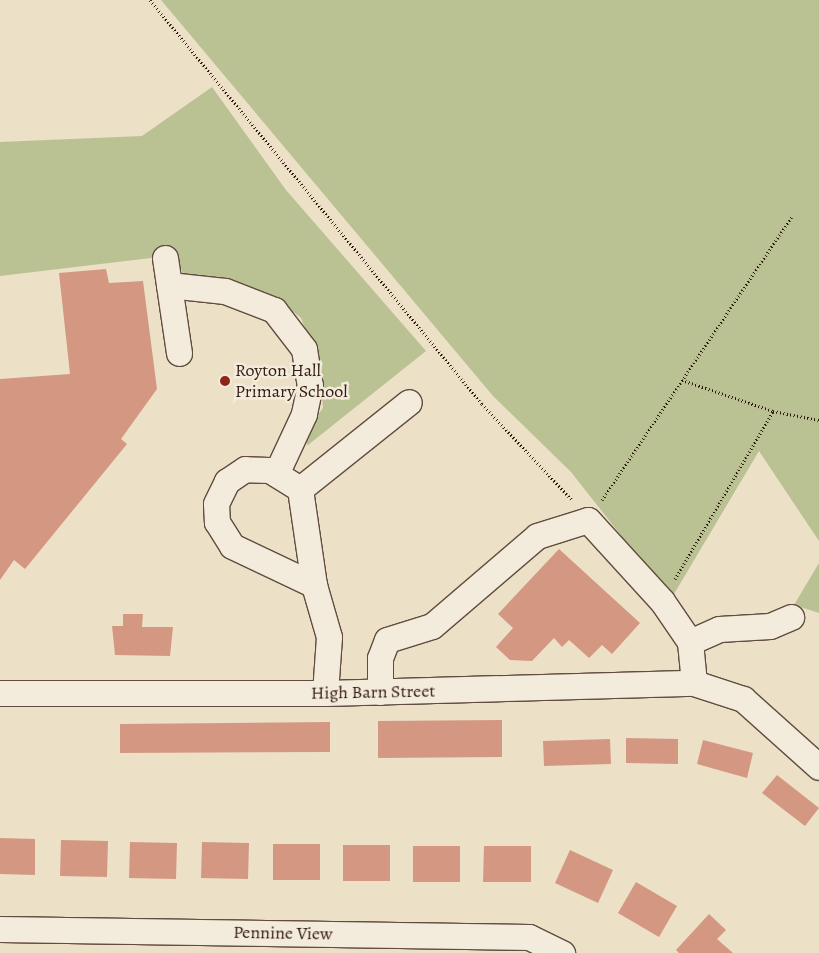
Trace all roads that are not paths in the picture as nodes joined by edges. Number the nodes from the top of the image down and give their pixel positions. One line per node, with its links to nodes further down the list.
1 (165, 258): 2 (street)
2 (169, 285): 3 (street); 5 (street)
3 (178, 352)
4 (409, 402): 6 (street)
5 (276, 474): 6 (street); 7 (street)
6 (300, 489): 7 (street)
7 (314, 586): 13 (street)
8 (791, 617): 9 (street)
9 (690, 642): 10 (street); 11 (street)
10 (694, 683): 11 (street, High Barn Street); 14 (street, High Barn Street)
11 (380, 692): 13 (street, High Barn Street)
12 (0, 693): 13 (street, High Barn Street)
13 (325, 693)
14 (819, 767)
15 (0, 929): 16 (street, Pennine View)
16 (562, 953)

